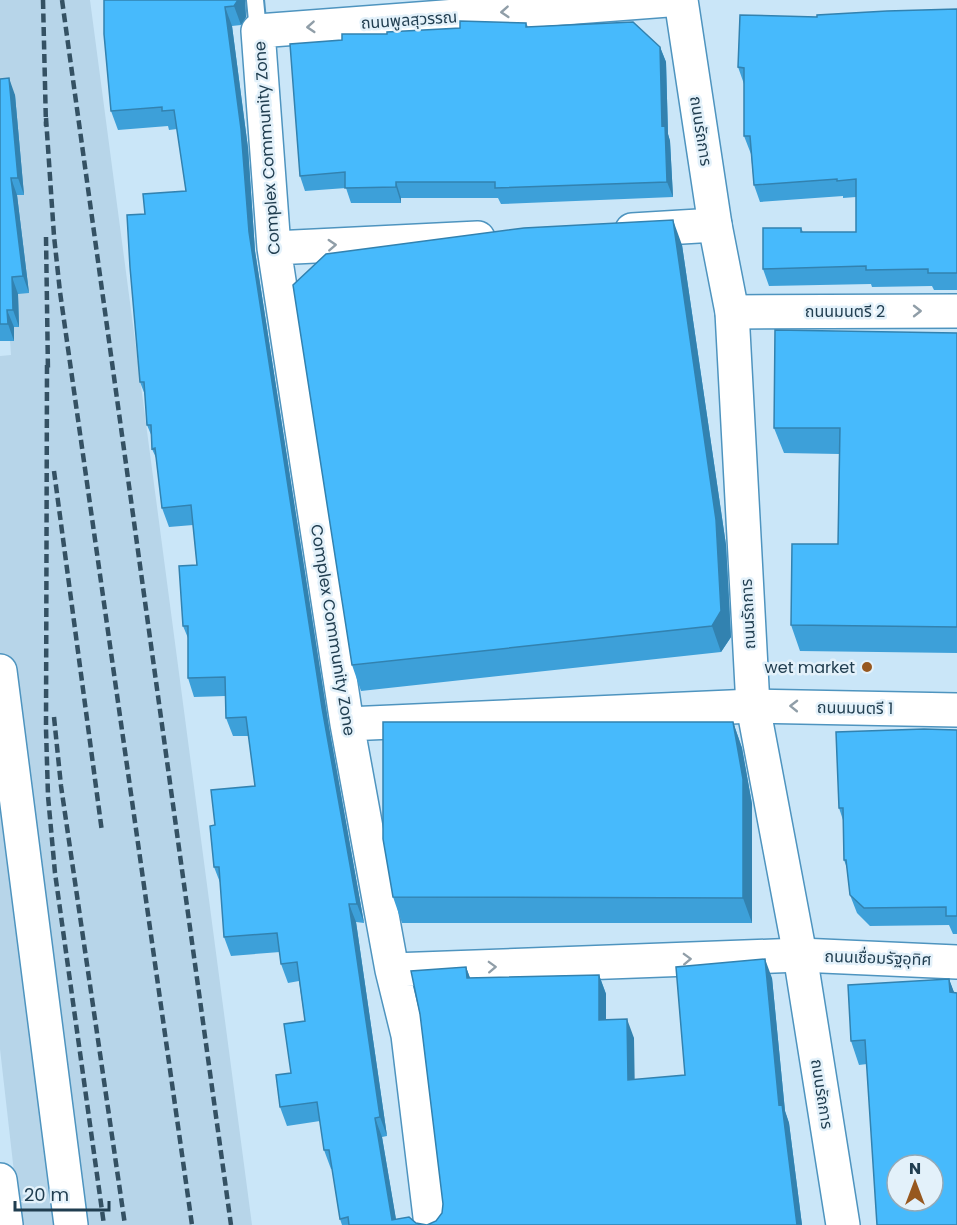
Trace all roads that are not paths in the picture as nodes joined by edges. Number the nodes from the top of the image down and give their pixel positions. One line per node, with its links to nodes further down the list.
1 (668, 0): 3 (street, ถนนพูลสุวรรณ, one-way to 3)
2 (681, 0): 4 (street, ถนนรัถการ)
3 (256, 16): 7 (street, Complex Community Zone)
4 (715, 225): 5 (street); 9 (street, ถนนรัถการ)
5 (608, 231)
6 (512, 236): 7 (street, one-way to 6)
7 (273, 248): 13 (street, Complex Community Zone)
8 (957, 310): 9 (street, ถนนมนตรี 2, one-way to 8)
9 (732, 312): 11 (street, ถนนรัถการ)
10 (0, 671): 19 (street)
11 (753, 706): 12 (street, ถนนมนตรี 1, one-way to 11); 13 (street, ถนนมนตรี 1); 14 (street, ถนนรัถการ)
12 (957, 710)
13 (347, 724): 16 (street, Complex Community Zone)
14 (800, 955): 15 (street, ถนนเชื่อมรัฐอุทิศ); 16 (street, ถนนเชื่อมรัฐอุทิศ, one-way to 14); 21 (street, ถนนรัถการ)
15 (957, 962)
16 (392, 970): 20 (street, Complex Community Zone)
17 (0, 1180): 18 (street)
18 (6, 1225)
19 (71, 1225)
20 (431, 1225)
21 (843, 1225)

